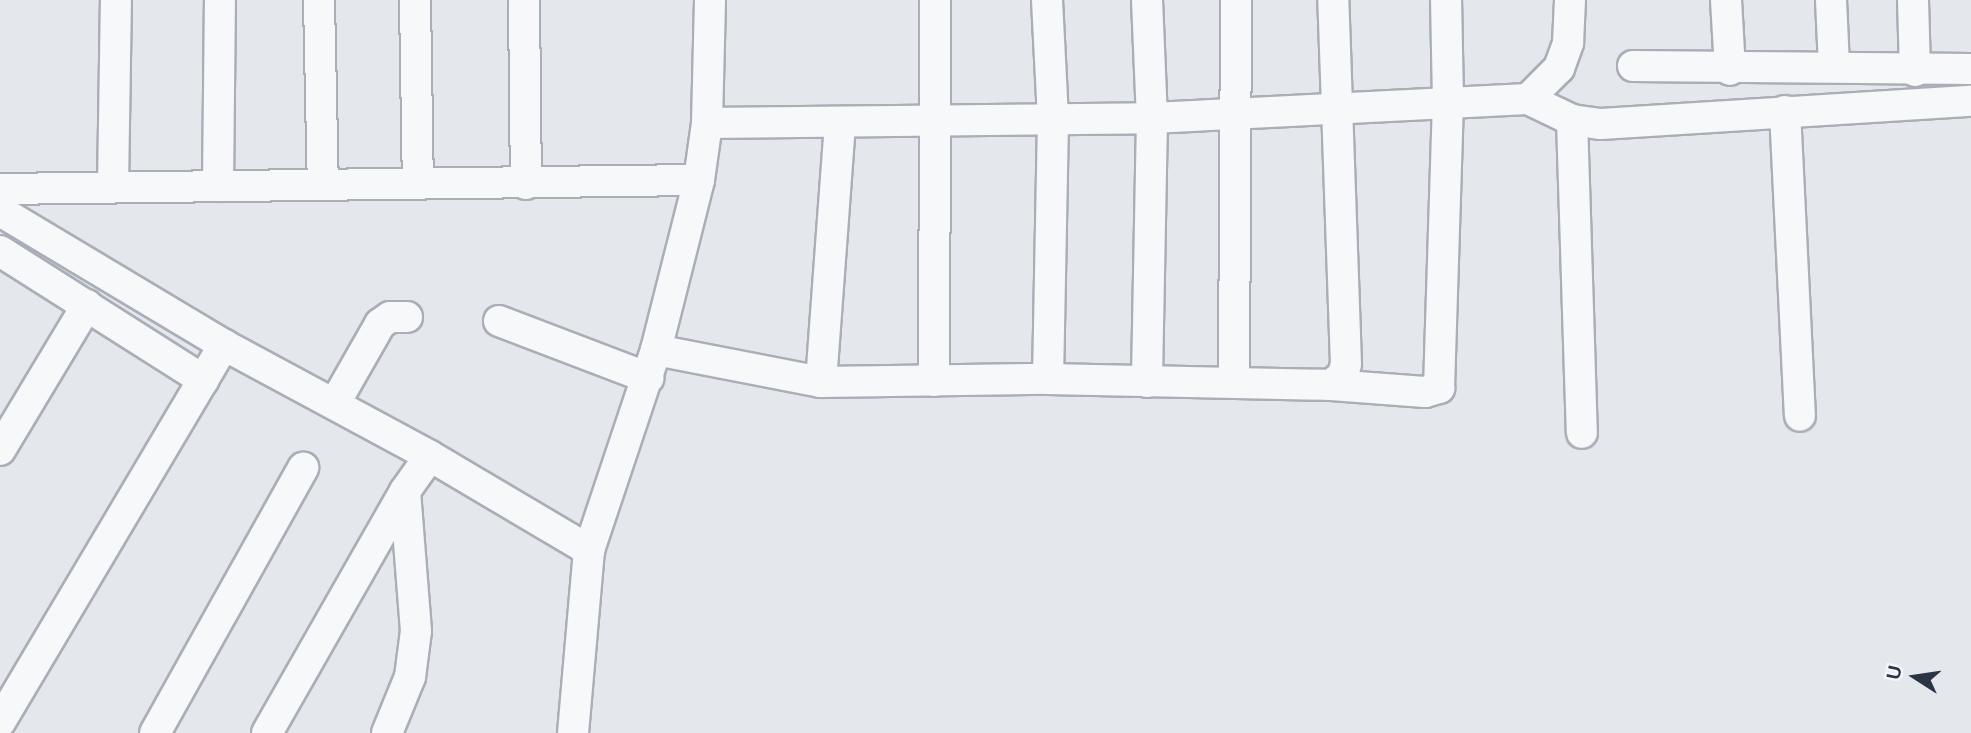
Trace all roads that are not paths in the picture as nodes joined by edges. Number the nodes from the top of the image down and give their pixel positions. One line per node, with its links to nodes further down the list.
1 (116, 0): 39 (street)
2 (220, 0): 38 (street)
3 (319, 0): 35 (street)
4 (415, 0): 36 (street)
5 (524, 0): 37 (street)
6 (710, 0): 32 (street)
7 (935, 0): 29 (street)
8 (1047, 0): 30 (street)
9 (1147, 0): 28 (street)
10 (1237, 0): 27 (street)
11 (1333, 0): 25 (street)
12 (1446, 0): 24 (street)
13 (1570, 0): 22 (street)
14 (1726, 0): 19 (street)
15 (1831, 0): 18 (street)
16 (1913, 0): 21 (street)
17 (1633, 66): 19 (street)
18 (1834, 67): 19 (street); 21 (street)
19 (1730, 69)
20 (1971, 69): 21 (street)
21 (1915, 71)
22 (1528, 99): 24 (street); 31 (street)
23 (1971, 101): 26 (street)
24 (1448, 102): 25 (street); 54 (street)
25 (1335, 107): 27 (street); 54 (street)
26 (1785, 111): 31 (street); 56 (street)
27 (1237, 113): 28 (street); 51 (street)
28 (1152, 118): 30 (street); 53 (street)
29 (935, 119): 30 (street); 33 (street); 50 (street)
30 (1053, 120): 48 (street)
31 (1572, 120): 57 (street)
32 (707, 123): 33 (street); 34 (street)
33 (840, 123): 52 (street)
34 (699, 180): 37 (street); 47 (street)
35 (323, 184): 36 (street); 38 (street)
36 (418, 184): 37 (street)
37 (526, 184)
38 (218, 186): 39 (street)
39 (113, 187): 40 (street)
40 (0, 189)
41 (0, 211): 46 (street)
42 (0, 252): 43 (street)
43 (87, 305): 49 (street); 58 (street)
44 (407, 317): 55 (street)
45 (499, 321): 47 (street)
46 (223, 345): 49 (street); 55 (street)
47 (652, 364): 52 (street); 62 (street)
48 (1048, 379): 50 (street); 53 (street)
49 (203, 380): 63 (street)
50 (934, 381): 52 (street)
51 (1234, 381): 53 (street); 54 (street)
52 (821, 382)
53 (1147, 382)
54 (1331, 385)
55 (335, 403): 59 (street)
56 (1800, 416)
57 (1582, 433)
58 (0, 450)
59 (430, 456): 61 (street); 62 (street)
60 (303, 468): 64 (street)
61 (405, 491): 65 (street); 66 (street)
62 (589, 550): 67 (street)
63 (0, 722)
64 (155, 733)
65 (267, 733)
66 (387, 733)
67 (573, 733)

